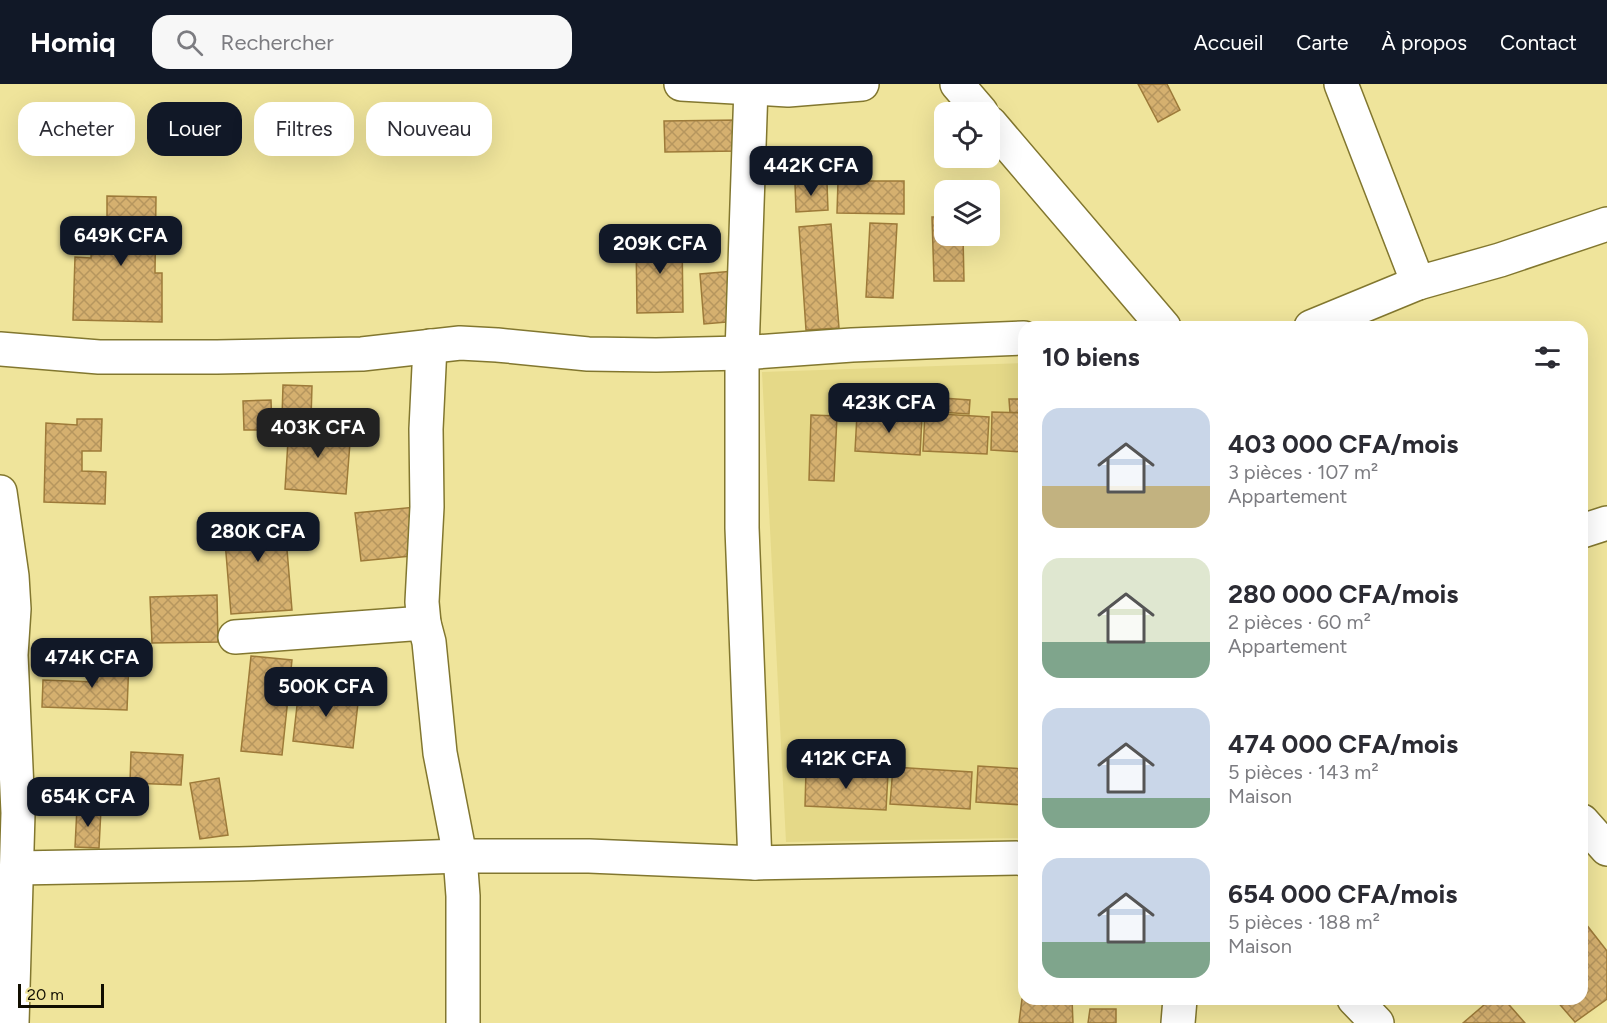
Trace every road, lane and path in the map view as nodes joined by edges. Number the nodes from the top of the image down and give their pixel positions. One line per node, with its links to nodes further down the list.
1 (681, 84): 5 (street)
2 (862, 84): 5 (street)
3 (957, 84): 6 (street)
4 (1341, 84): 9 (street)
5 (751, 87): 15 (street)
6 (972, 102)
7 (1000, 135): 10 (street)
8 (1607, 224): 9 (street)
9 (1418, 283): 11 (street)
10 (1159, 321)
11 (1326, 321)
12 (1018, 338): 15 (street)
13 (430, 345): 14 (street); 15 (street); 19 (street)
14 (0, 349)
15 (742, 353): 26 (street)
16 (0, 492): 21 (street)
17 (1607, 523): 18 (street)
18 (1588, 529)
19 (424, 623): 20 (street); 24 (street)
20 (235, 637)
21 (5, 655): 27 (street)
22 (1588, 828): 23 (street)
23 (1607, 849)
24 (460, 856): 26 (street); 27 (street); 32 (street)
25 (1018, 858): 26 (street)
26 (755, 862)
27 (17, 868): 28 (street)
28 (7, 973): 31 (street)
29 (1180, 1005): 33 (street)
30 (1360, 1005): 34 (street)
31 (12, 1023)
32 (463, 1023)
33 (1178, 1023)
34 (1377, 1023)

